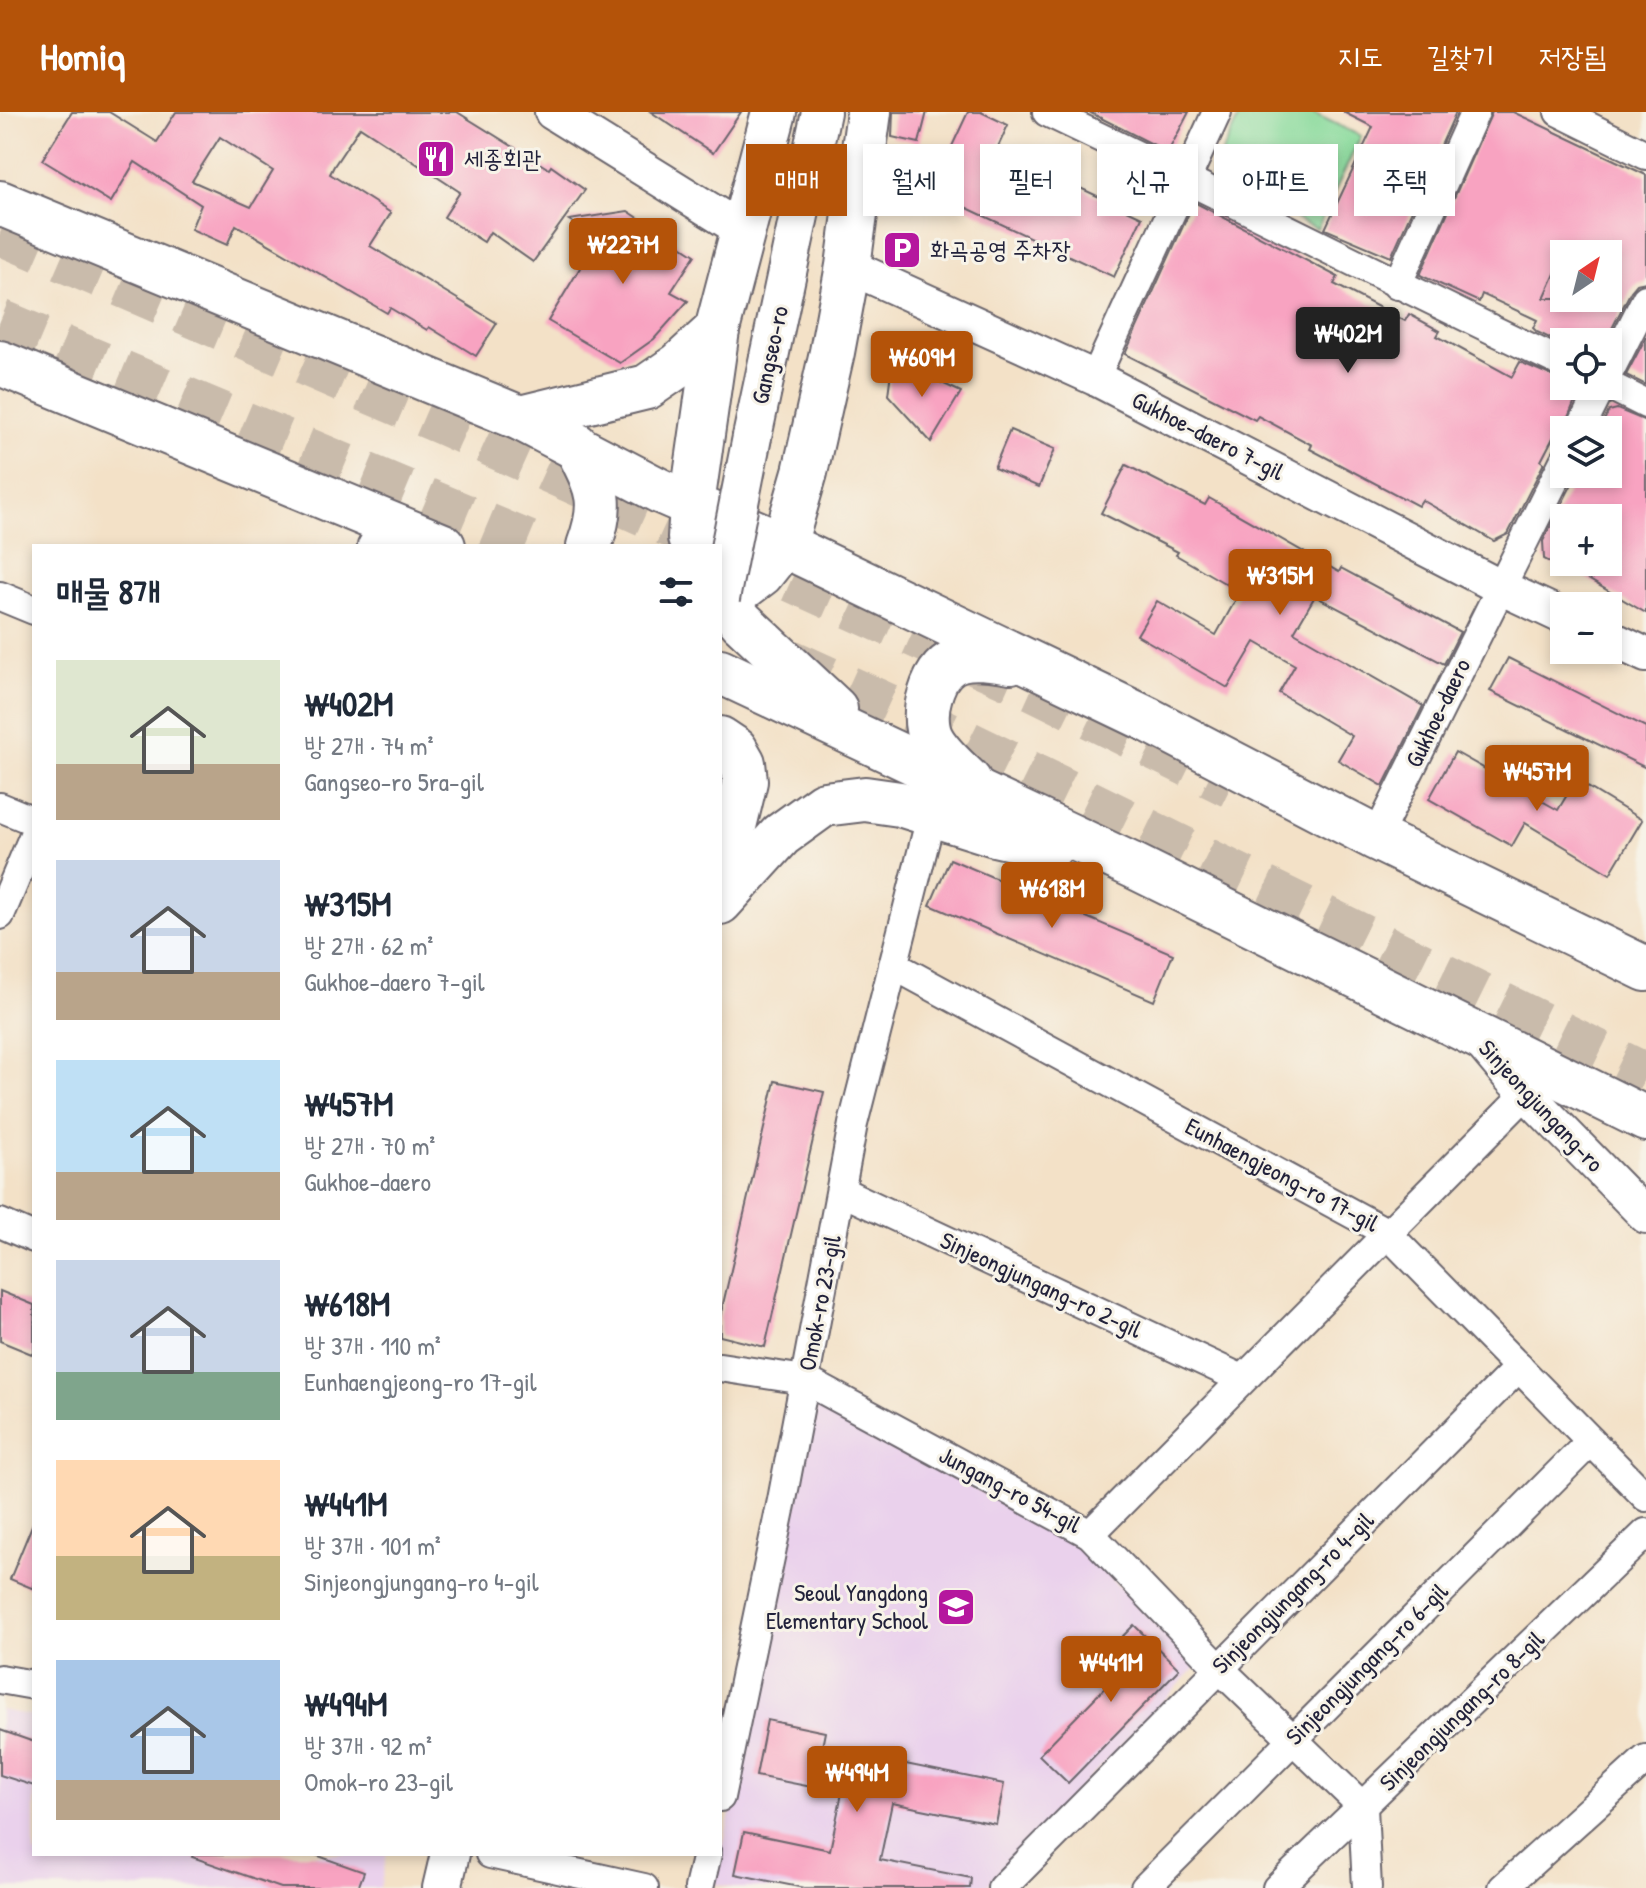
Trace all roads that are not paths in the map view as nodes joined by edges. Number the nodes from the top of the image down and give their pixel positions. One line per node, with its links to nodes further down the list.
1 (552, 112): 15 (street)
2 (774, 112): 15 (main road)
3 (821, 112): 36 (main road, Gangseo-ro, bridge)
4 (869, 112): 16 (main road)
5 (1047, 112): 9 (street)
6 (1217, 112): 10 (street)
7 (1475, 112): 17 (street)
8 (1559, 112): 11 (street)
9 (1114, 144)
10 (1198, 151)
11 (1646, 155)
12 (1198, 185): 17 (street)
13 (0, 203): 26 (main road)
14 (1168, 216): 23 (street)
15 (742, 230): 19 (main road)
16 (848, 266): 23 (street, Gukhoe-daero 7-gil); 29 (main road)
17 (1397, 285): 21 (street)
18 (1646, 299): 20 (street)
19 (717, 330): 26 (main road); 27 (main road)
20 (1622, 346)
21 (1550, 357)
22 (0, 363): 33 (main road)
23 (1095, 378): 35 (street, Gukhoe-daero 7-gil)
24 (1622, 392): 25 (street)
25 (1646, 404)
26 (520, 418): 28 (main road)
27 (704, 420): 29 (main road); 31 (main road)
28 (576, 445): 31 (main road); 34 (main road)
29 (809, 457): 32 (main road)
30 (1550, 488): 35 (street, Gukhoe-daero)
31 (693, 525): 32 (main road)
32 (788, 532): 38 (main road); 44 (main road)
33 (411, 539)
34 (590, 544)
35 (1500, 587): 41 (street, Gukhoe-daero 7-gil); 52 (street, Gukhoe-daero)
36 (722, 588)
37 (0, 596): 40 (street)
38 (722, 597)
39 (722, 600): 47 (main road)
40 (32, 609)
41 (1550, 610)
42 (1622, 644): 43 (street)
43 (1646, 655)
44 (1033, 665): 48 (main road); 52 (main road)
45 (722, 672): 47 (main road)
46 (722, 740): 55 (main road)
47 (870, 740): 48 (main road)
48 (980, 792): 54 (main road)
49 (0, 807): 51 (street)
50 (932, 813): 54 (main road); 56 (main road); 58 (street, Omok-ro 23-gil)
51 (32, 820)
52 (1376, 838): 59 (main road)
53 (32, 840): 57 (street)
54 (1134, 866): 60 (main road)
55 (722, 876)
56 (722, 900)
57 (0, 915)
58 (893, 965): 63 (street, Omok-ro 23-gil); 66 (street, Eunhaengjeong-ro 17-gil)
59 (1646, 969)
60 (1471, 1031): 61 (street, Sinjeongjungang-ro); 62 (main road)
61 (1526, 1094): 64 (street, Sinjeongjungang-ro); 66 (street)
62 (1646, 1119)
63 (841, 1191): 70 (street, Sinjeongjungang-ro 2-gil); 71 (street, Omok-ro 23-gil)
64 (1646, 1216)
65 (0, 1223): 67 (street)
66 (1386, 1232): 69 (street, Eunhaengjeong-ro 17-gil); 70 (street)
67 (32, 1237)
68 (722, 1367): 71 (street, Jungang-ro 54-gil)
69 (1519, 1367): 72 (street, Eunhaengjeong-ro 17-gil); 76 (street, Sinjeongjungang-ro 4-gil)
70 (1242, 1379): 75 (street)
71 (805, 1380): 75 (street, Jungang-ro 54-gil); 81 (street, Omok-ro 23-gil)
72 (1591, 1441): 73 (street, Eunhaengjeong-ro 17-gil); 79 (street, Sinjeongjungang-ro 6-gil)
73 (1646, 1497)
74 (1646, 1533): 82 (street, Sinjeongjungang-ro 8-gil)
75 (1090, 1534): 76 (street, Jungang-ro 54-gil)
76 (1218, 1667): 79 (street, Jungang-ro 54-gil); 90 (street, Sinjeongjungang-ro 4-gil)
77 (0, 1679): 78 (street)
78 (32, 1685)
79 (1292, 1739): 82 (street, Jungang-ro 54-gil); 91 (street, Sinjeongjungang-ro 6-gil)
80 (1646, 1759): 86 (street)
81 (722, 1787)
82 (1363, 1807): 92 (street, Sinjeongjungang-ro 8-gil); 93 (street)
83 (450, 1856): 87 (main road)
84 (499, 1856): 88 (street)
85 (707, 1856): 89 (street)
86 (1520, 1883)
87 (442, 1888)
88 (644, 1888)
89 (699, 1888)
90 (1002, 1888)
91 (1145, 1888)
92 (1277, 1888)
93 (1367, 1888)

